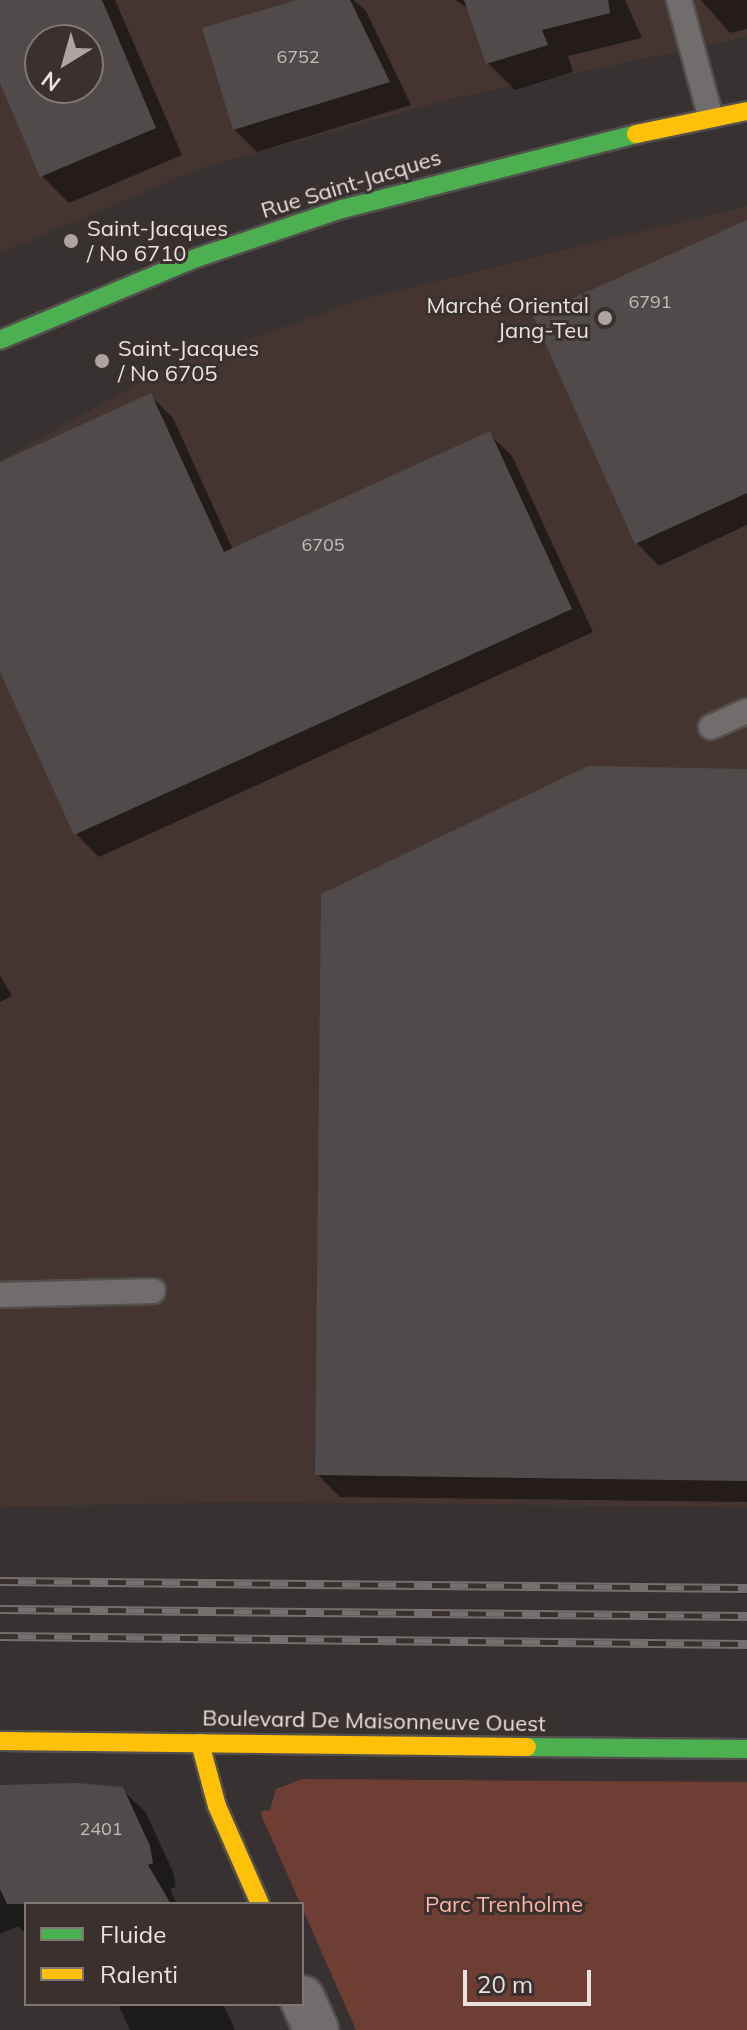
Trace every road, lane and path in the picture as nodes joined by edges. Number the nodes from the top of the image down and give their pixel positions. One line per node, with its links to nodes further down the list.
1 (679, 0): 4 (lane)
2 (747, 100): 4 (street, Rue Saint-Jacques)
3 (747, 111): 4 (street, Rue Saint-Jacques)
4 (719, 113): 5 (street, Rue Saint-Jacques)
5 (0, 340)
6 (747, 711): 7 (lane)
7 (711, 727)
8 (153, 1291): 9 (lane)
9 (0, 1295)
10 (0, 1741): 11 (street, Boulevard De Maisonneuve Ouest)
11 (200, 1743): 12 (street, Boulevard De Maisonneuve Ouest); 13 (street)
12 (747, 1749)
13 (259, 1902)
14 (304, 2003): 15 (street)
15 (316, 2030)

